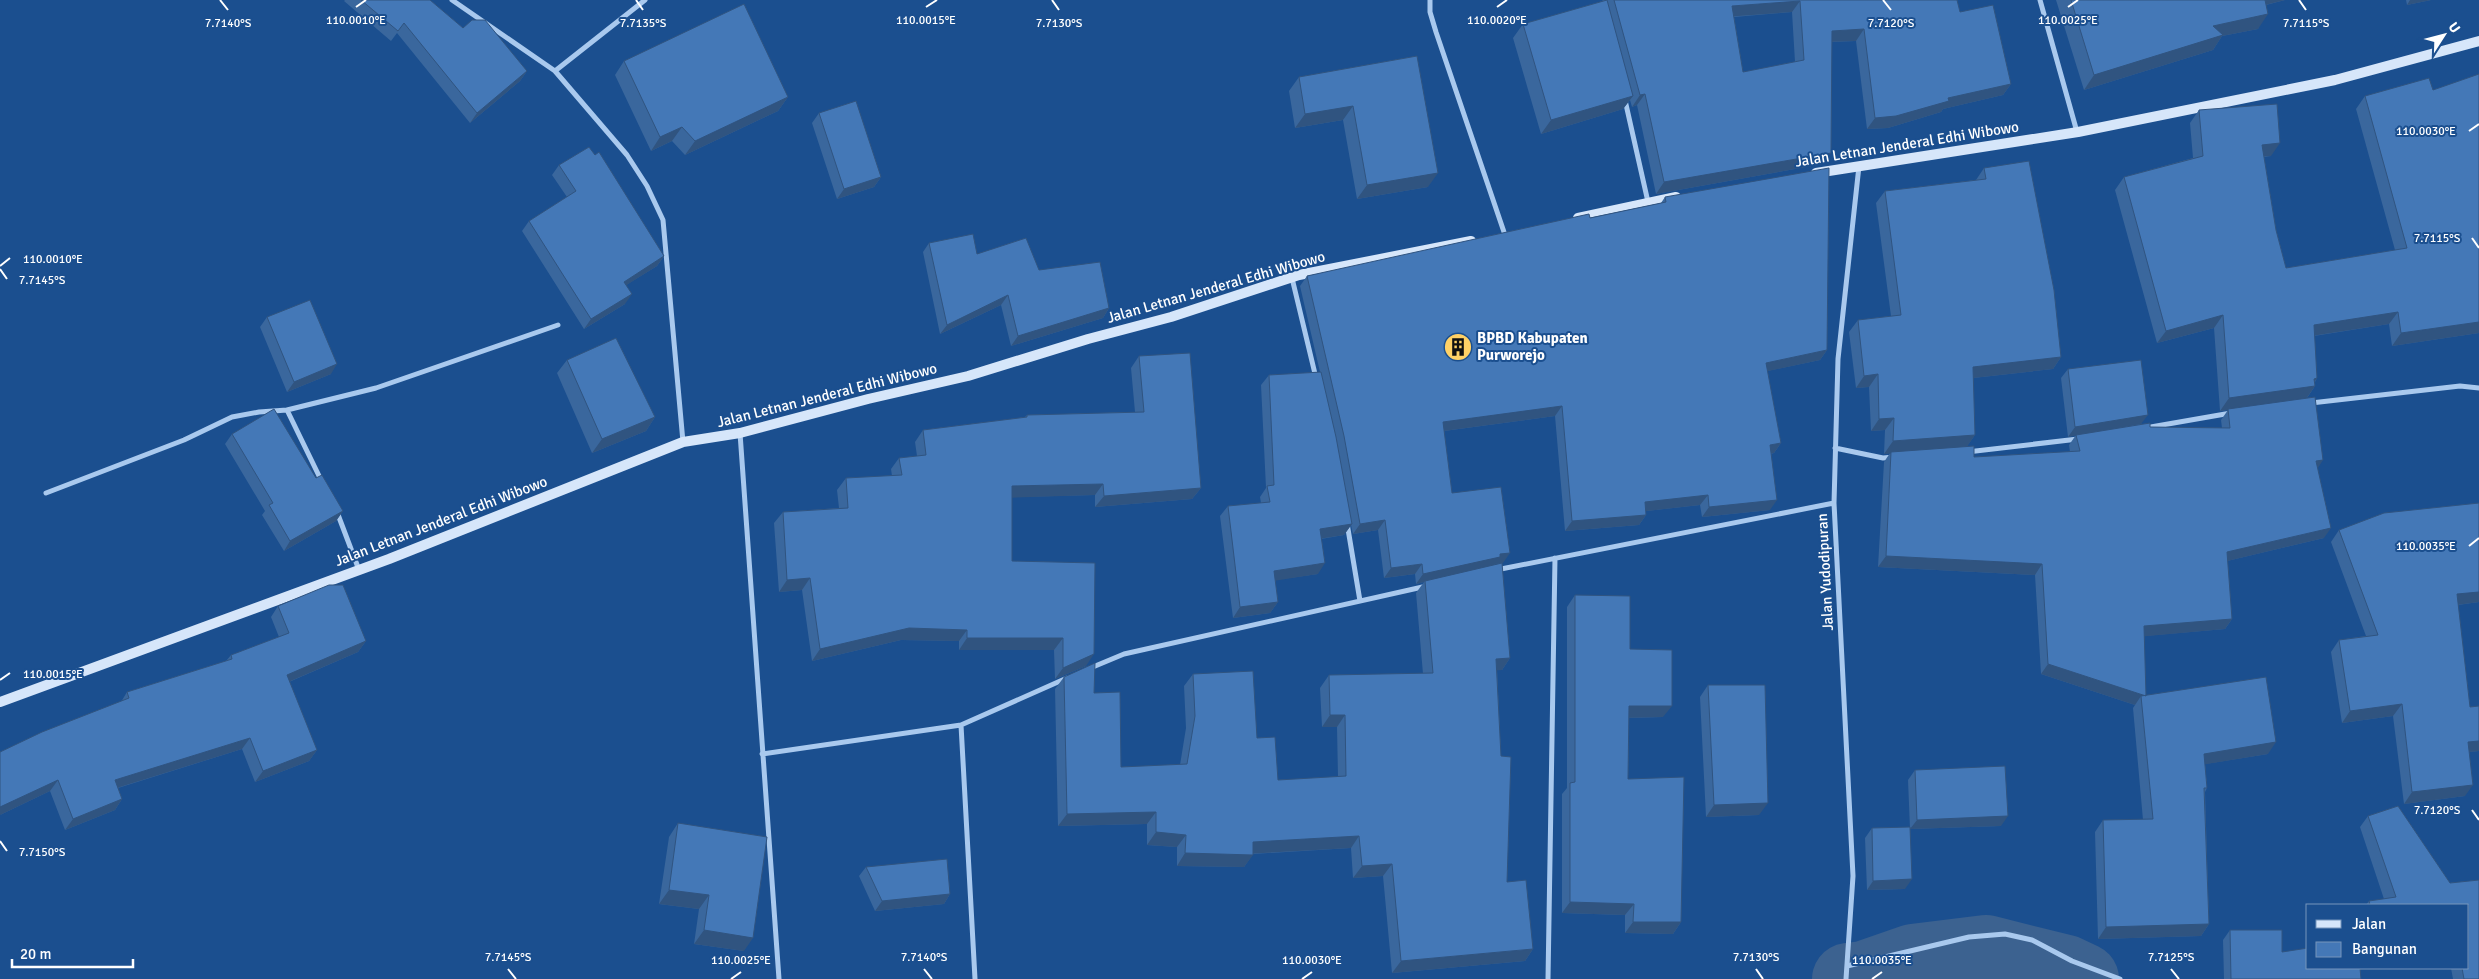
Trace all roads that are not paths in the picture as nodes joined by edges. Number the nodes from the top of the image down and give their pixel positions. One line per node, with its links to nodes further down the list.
1 (452, 0): 6 (street)
2 (645, 0): 6 (street)
3 (1430, 0): 14 (street)
4 (2040, 0): 8 (street)
5 (2479, 41): 8 (street, Jalan Letnan Jenderal Edhi Wibowo)
6 (555, 71): 26 (street)
7 (1624, 95): 12 (street)
8 (2078, 132): 9 (street, Jalan Letnan Jenderal Edhi Wibowo)
9 (1859, 165): 10 (street, Jalan Letnan Jenderal Edhi Wibowo); 27 (street, Jalan Yudodipuran)
10 (1801, 175)
11 (1686, 196): 12 (street)
12 (1648, 202): 13 (street)
13 (1571, 220)
14 (1505, 235)
15 (1478, 239): 16 (street, Jalan Letnan Jenderal Edhi Wibowo)
16 (1292, 278): 18 (street); 24 (street, Jalan Letnan Jenderal Edhi Wibowo)
17 (558, 325): 21 (street)
18 (1317, 381)
19 (2479, 388): 20 (street)
20 (2306, 403)
21 (287, 410): 30 (street); 31 (street)
22 (2239, 412): 23 (street)
23 (2135, 430)
24 (740, 433): 26 (street, Jalan Letnan Jenderal Edhi Wibowo); 44 (street)
25 (2088, 438): 28 (street)
26 (683, 442): 36 (street, Jalan Letnan Jenderal Edhi Wibowo)
27 (1835, 448): 29 (street); 32 (street, Jalan Yudodipuran)
28 (1960, 452)
29 (1902, 457)
30 (326, 488)
31 (46, 493)
32 (1834, 503): 35 (street); 45 (street, Jalan Yudodipuran)
33 (334, 506): 36 (street)
34 (1345, 514): 39 (street)
35 (1555, 558): 37 (street); 49 (street)
36 (359, 570): 42 (street, Jalan Letnan Jenderal Edhi Wibowo)
37 (1492, 571)
38 (1436, 584): 39 (street)
39 (1360, 601): 40 (street)
40 (1079, 673)
41 (1070, 676): 43 (street)
42 (0, 702)
43 (961, 725): 44 (street); 48 (street)
44 (762, 754): 47 (street)
45 (1847, 966): 46 (street, Jalan Yudodipuran); 50 (street)
46 (1846, 976)
47 (779, 979)
48 (975, 979)
49 (1548, 979)
50 (2120, 979)

